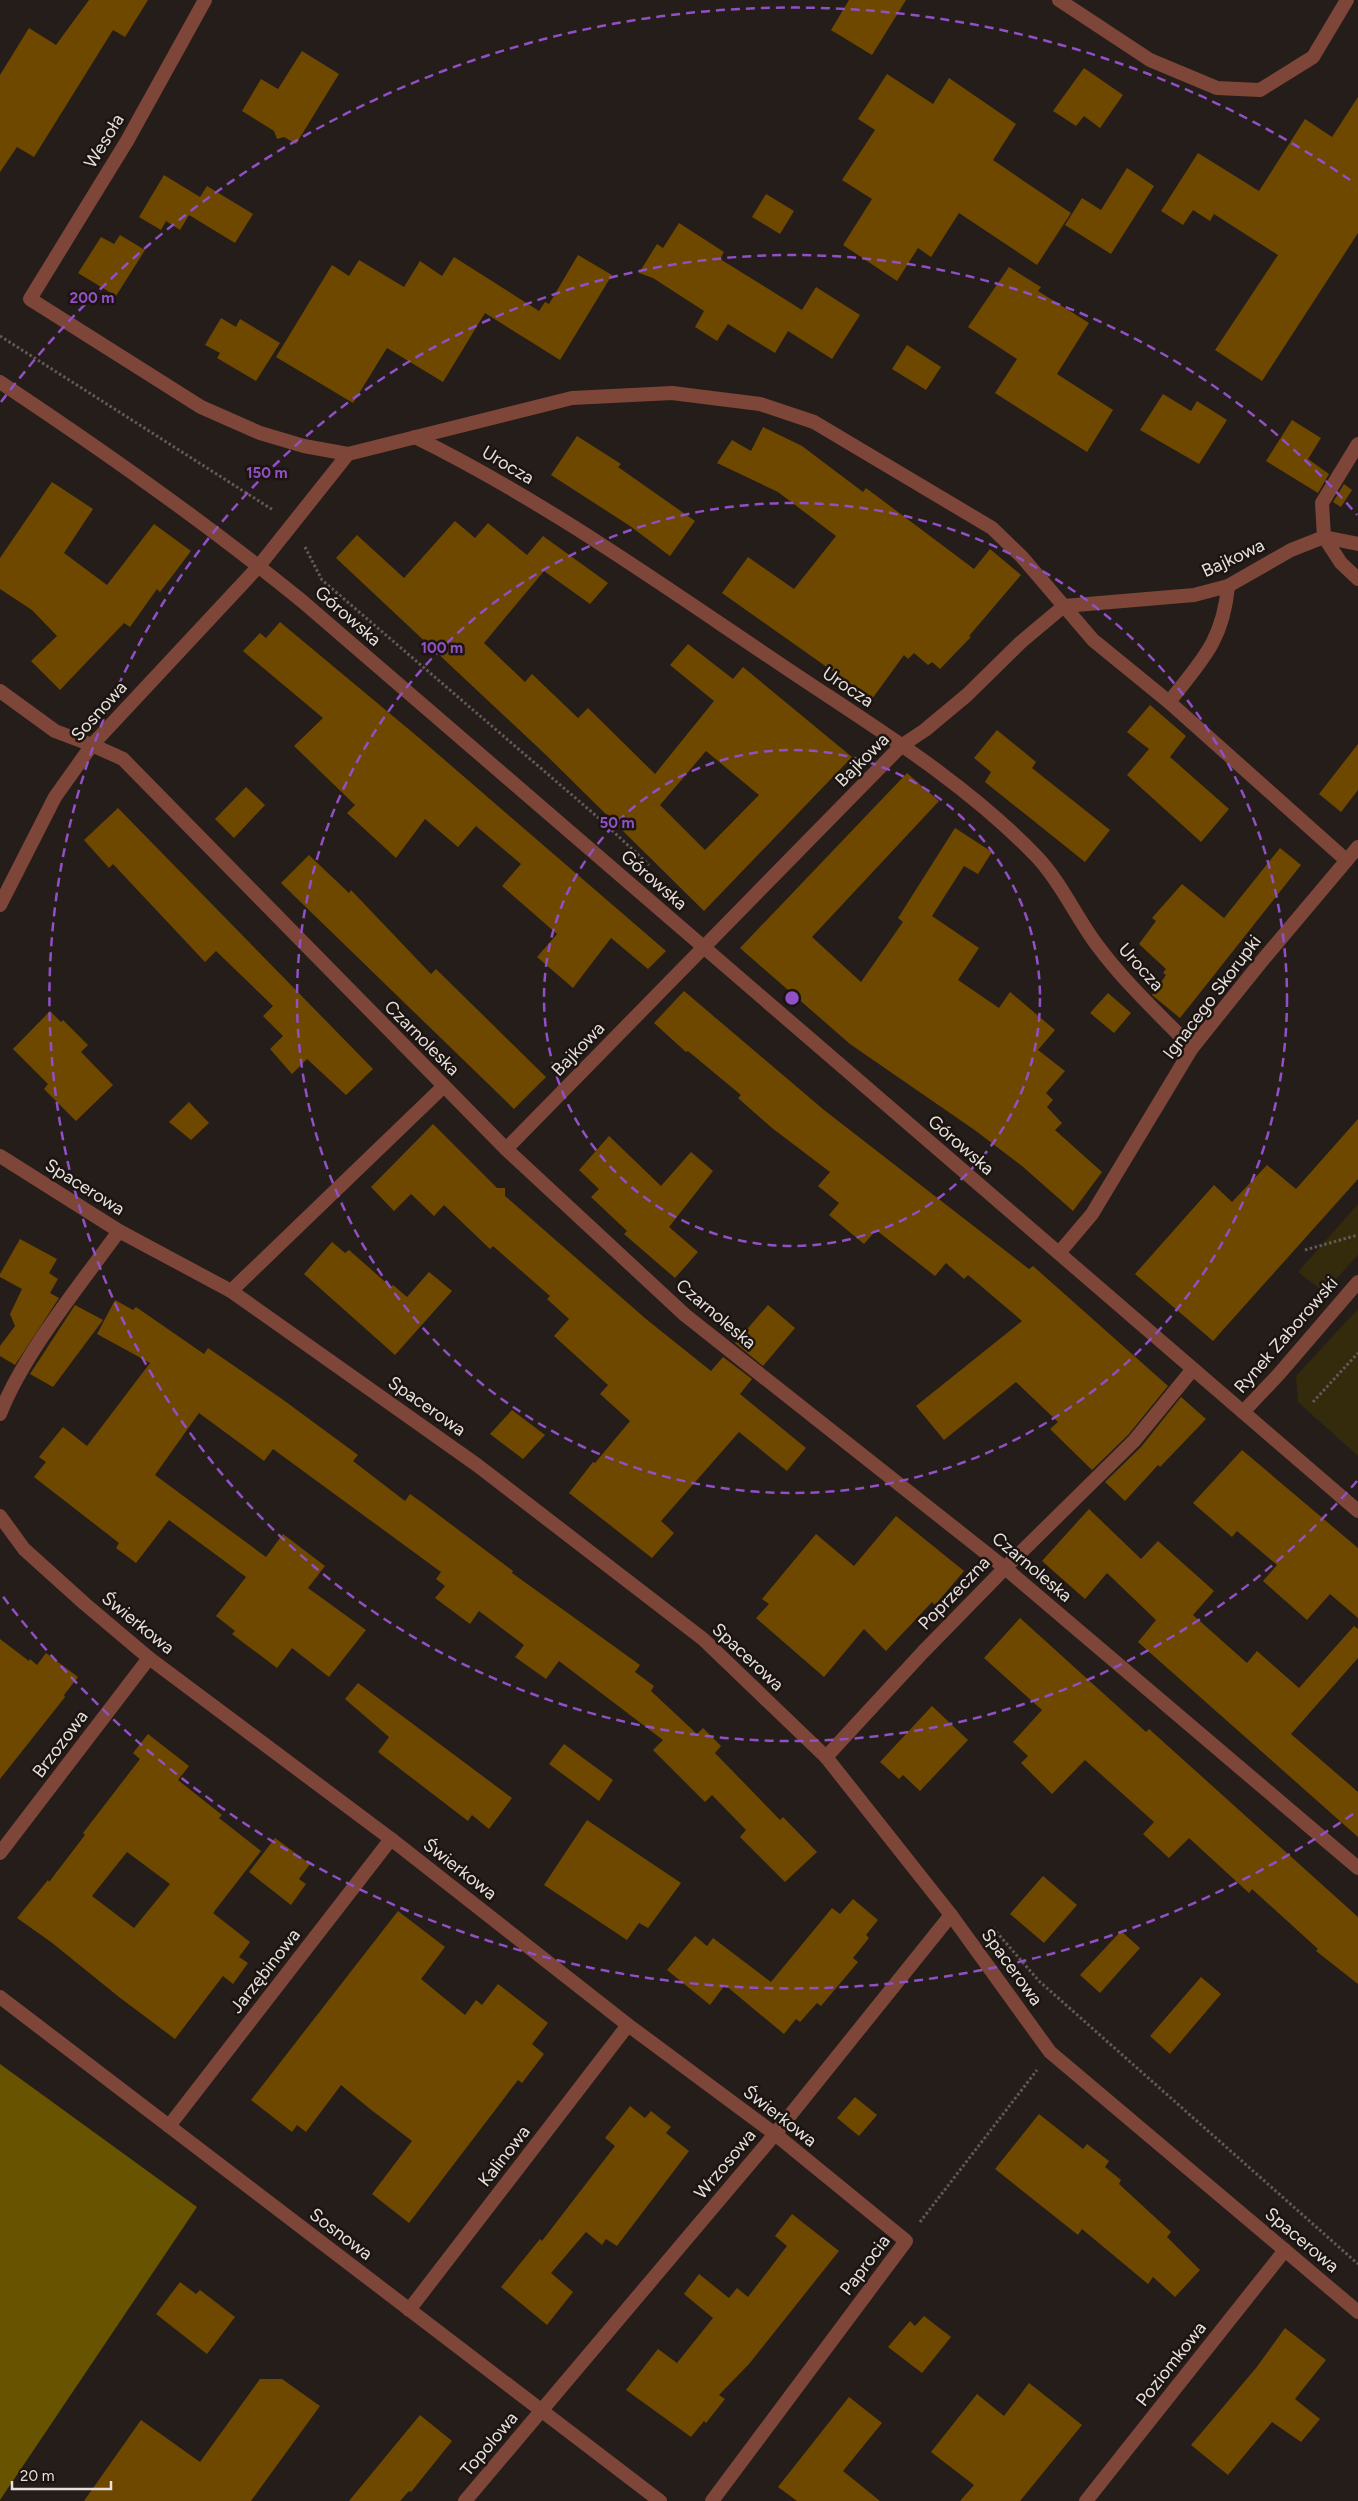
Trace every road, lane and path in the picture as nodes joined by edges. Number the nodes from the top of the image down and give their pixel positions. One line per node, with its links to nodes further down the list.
1 (205, 0): 8 (street, Wesoła)
2 (1059, 0): 3 (street)
3 (1347, 0)
4 (0, 336): 9 (path)
5 (0, 382): 12 (street, Górowska)
6 (415, 437): 8 (street); 15 (street); 19 (street, Urocza)
7 (1358, 444): 10 (street)
8 (348, 454): 9 (street, Sosnowa)
9 (291, 526): 12 (street, Sosnowa); 22 (path)
10 (1324, 538): 11 (street); 13 (street); 14 (street, Bajkowa)
11 (1358, 544)
12 (259, 566): 18 (street, Sosnowa); 24 (street, Górowska)
13 (1358, 579)
14 (1228, 586): 15 (street, Bajkowa); 17 (street)
15 (1064, 606): 17 (street); 19 (street, Bajkowa)
16 (0, 691): 18 (street, Czarnoleska)
17 (1169, 702): 21 (street)
18 (92, 744): 23 (street, Sosnowa); 26 (street, Czarnoleska)
19 (901, 746): 24 (street, Bajkowa); 25 (street, Urocza)
20 (1358, 847): 21 (street, Ignacego Skorupki)
21 (1346, 860): 25 (street, Ignacego Skorupki)
22 (650, 866)
23 (0, 905)
24 (704, 947): 27 (street, Bajkowa); 32 (street, Górowska)
25 (1192, 1048): 32 (street, Ignacego Skorupki)
26 (444, 1086): 27 (street, Czarnoleska); 34 (street)
27 (506, 1149): 42 (street, Czarnoleska)
28 (0, 1156): 29 (street, Spacerowa)
29 (119, 1231): 34 (street, Spacerowa); 39 (street)
30 (1358, 1235): 31 (path)
31 (1305, 1250)
32 (1059, 1253): 36 (street, Górowska)
33 (1358, 1282): 38 (street, Rynek Zaborowski)
34 (231, 1291): 44 (street, Spacerowa)
35 (1358, 1353): 37 (path)
36 (1193, 1369): 38 (street, Górowska); 42 (street, Poprzeczna)
37 (1313, 1402)
38 (1243, 1412): 40 (street, Rynek Zaborowski)
39 (0, 1414)
40 (1358, 1511)
41 (0, 1516): 43 (street, Świerkowa)
42 (1005, 1568): 44 (street, Poprzeczna); 47 (street, Czarnoleska)
43 (149, 1658): 45 (street, Świerkowa); 46 (street, Brzozowa)
44 (826, 1757): 48 (street, Spacerowa)
45 (391, 1839): 51 (street, Świerkowa); 53 (street, Jarzębinowa)
46 (0, 1853)
47 (1358, 1868)
48 (951, 1915): 52 (street, Spacerowa); 54 (street, Wrzosowa)
49 (989, 1923): 57 (path)
50 (0, 1997): 53 (street, Sosnowa)
51 (628, 2025): 54 (street, Świerkowa); 58 (street, Kalinowa)
52 (1050, 2052): 55 (path, Paprocia); 56 (street, Spacerowa)
53 (169, 2126): 58 (street, Sosnowa)
54 (775, 2134): 55 (street, Świerkowa); 60 (street, Wrzosowa)
55 (906, 2240): 63 (street, Paprocia)
56 (1285, 2250): 59 (street, Spacerowa); 64 (street, Poziomkowa)
57 (1358, 2264)
58 (409, 2310): 60 (street, Sosnowa)
59 (1358, 2312)
60 (542, 2410): 61 (street, Topolowa); 62 (street, Sosnowa)
61 (465, 2501)
62 (660, 2501)
63 (712, 2501)
64 (1086, 2501)

